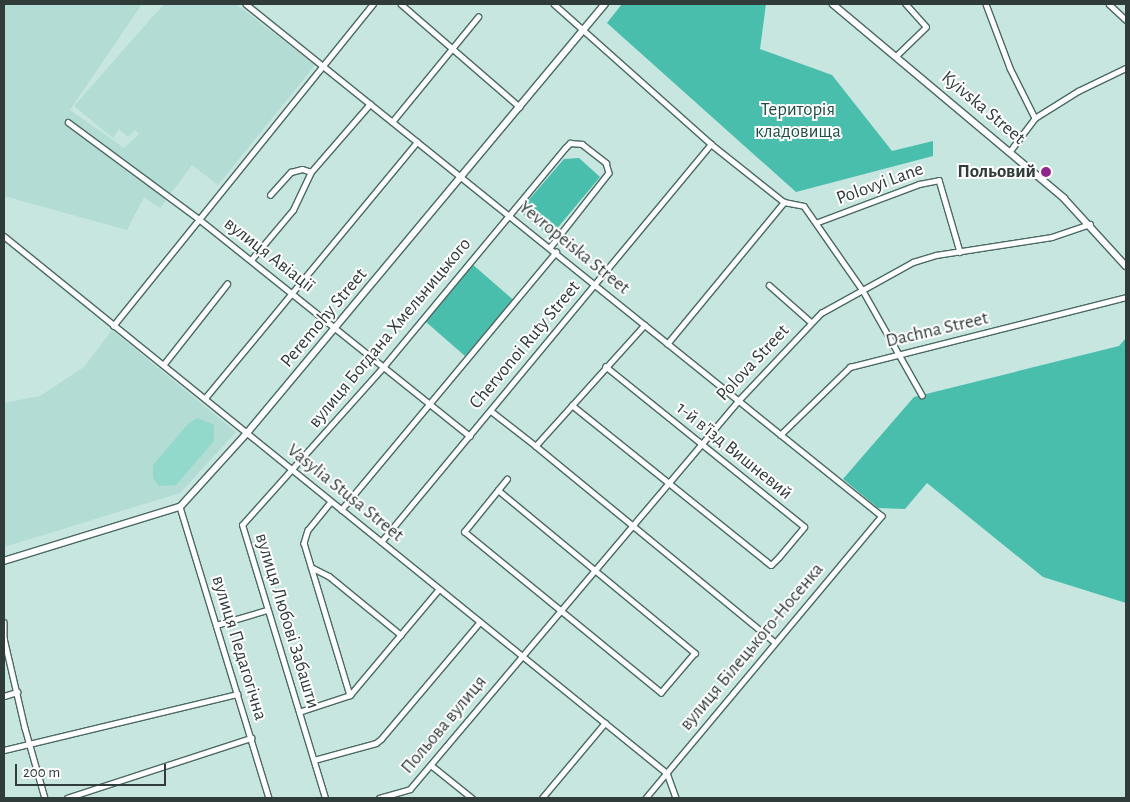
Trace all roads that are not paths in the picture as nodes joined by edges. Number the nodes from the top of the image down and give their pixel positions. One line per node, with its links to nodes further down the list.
1 (246, 4): 15 (street, Yevropeiska Street)
2 (373, 4): 15 (street)
3 (401, 4): 13 (street)
4 (554, 4): 12 (street)
5 (605, 4): 12 (street, Peremohy Street)
6 (834, 4): 14 (street, Kyivska Street)
7 (905, 4): 14 (street)
8 (986, 4): 19 (street)
9 (1109, 4): 11 (street)
10 (478, 17): 13 (street)
11 (1126, 20)
12 (584, 29): 18 (street, Peremohy Street); 23 (street)
13 (453, 48): 18 (street); 21 (street)
14 (897, 55): 24 (street, Kyivska Street)
15 (322, 67): 17 (street, Yevropeiska Street); 30 (street)
16 (1126, 68): 19 (street)
17 (370, 104): 21 (street, Yevropeiska Street); 25 (street)
18 (520, 106): 26 (street, Peremohy Street)
19 (1035, 118): 24 (street)
20 (68, 122): 30 (street, вулиця Авіації)
21 (392, 122): 22 (street, Yevropeiska Street)
22 (417, 142): 26 (street, Yevropeiska Street); 43 (street)
23 (711, 144): 28 (street); 40 (street, Chervonoi Ruty Street)
24 (1010, 151): 32 (street, Kyivska Street)
25 (311, 172): 27 (street); 37 (street)
26 (462, 178): 29 (street, Yevropeiska Street); 48 (street, Peremohy Street)
27 (270, 195)
28 (784, 202): 31 (street); 49 (street)
29 (509, 214): 34 (street, Yevropeiska Street); 34 (street, вулиця Богдана Хмельницького); 52 (street, вулиця Богдана Хмельницького)
30 (200, 219): 37 (street, вулиця Авіації); 47 (street)
31 (818, 222): 36 (street, Polovyi Lane); 42 (street)
32 (1091, 223): 36 (street, Polova Street); 38 (street, Kyivska Street)
33 (4, 236): 47 (street, Vasylia Stusa Street)
34 (550, 248): 35 (street, Yevropeiska Street)
35 (556, 252): 40 (street, Yevropeiska Street); 57 (street)
36 (960, 252): 42 (street, Polova Street)
37 (251, 260): 43 (street, вулиця Авіації)
38 (1126, 266)
39 (227, 284): 51 (street)
40 (595, 284): 46 (street, Yevropeiska Street); 59 (street, Chervonoi Ruty Street)
41 (769, 285): 45 (street)
42 (862, 289): 45 (street, Polova Street); 50 (street)
43 (292, 292): 48 (street, вулиця Авіації); 55 (street)
44 (1126, 297): 50 (street, Dachna Street)
45 (811, 322): 56 (street, Polova Street)
46 (645, 325): 49 (street, Yevropeiska Street); 53 (street)
47 (113, 326): 51 (street, Vasylia Stusa Street)
48 (335, 327): 52 (street, вулиця Авіації); 60 (street, Peremohy Street)
49 (667, 344): 56 (street, Yevropeiska Street)
50 (900, 354): 54 (street); 61 (street, Dachna Street)
51 (164, 364): 55 (street, Vasylia Stusa Street)
52 (384, 366): 57 (street, вулиця Авіації); 65 (street, вулиця Богдана Хмельницького)
53 (606, 367): 58 (street); 63 (street, 1-й в'їзд Вишневий)
54 (922, 395)
55 (206, 398): 60 (street, Vasylia Stusa Street)
56 (738, 400): 61 (street, Yevropeiska Street); 63 (street, Polova Street)
57 (430, 403): 62 (street, вулиця Авіації); 71 (street)
58 (572, 405): 64 (street); 67 (street)
59 (491, 411): 62 (street, Chervonoi Ruty Street); 64 (street)
60 (248, 432): 65 (street, Vasylia Stusa Street); 70 (street, Peremohy Street)
61 (780, 435): 72 (street, Yevropeiska Street)
62 (470, 436): 74 (street, Chervonoi Ruty Street)
63 (701, 444): 67 (street, Polova Street); 67 (street, 1-й в'їзд Вишневий)
64 (536, 446): 73 (street)
65 (293, 470): 69 (street, Vasylia Stusa Street); 79 (street, вулиця Любові Забашти)
66 (507, 479): 68 (street)
67 (668, 482): 73 (street, Polova Street)
68 (498, 490): 77 (street); 80 (street)
69 (331, 502): 71 (street, Vasylia Stusa Street); 76 (street)
70 (180, 507): 75 (street); 83 (street, вулиця Педагогічна)
71 (341, 510): 74 (street, Vasylia Stusa Street)
72 (882, 516): 86 (street, вулиця Білецького-Носенка)
73 (632, 524): 77 (street, Polova Street); 86 (street)
74 (381, 542): 78 (street, Vasylia Stusa Street)
75 (4, 561)
76 (311, 567): 84 (street); 90 (street)
77 (595, 569): 80 (street, Polova Street); 80 (street)
78 (440, 589): 82 (street, Vasylia Stusa Street); 84 (street)
79 (268, 610): 83 (street); 92 (street, вулиця Любові Забашти)
80 (560, 612): 87 (street, Polova Street)
81 (4, 622): 85 (street)
82 (480, 622): 87 (street, Vasylia Stusa Street); 97 (street)
83 (216, 625): 89 (street, вулиця Педагогічна)
84 (401, 635): 90 (street)
85 (4, 638): 88 (street)
86 (775, 642): 99 (street, вулиця Білецького-Носенка)
87 (522, 656): 93 (street, Vasylia Stusa Street); 98 (street, Польова вулиця)
88 (17, 692): 91 (street); 95 (street)
89 (237, 694): 94 (street, вулиця Педагогічна); 95 (street)
90 (350, 694): 92 (street)
91 (4, 696)
92 (299, 712): 97 (street, вулиця Любові Забашти)
93 (605, 723): 99 (street, Vasylia Stusa Street); 106 (street)
94 (251, 738): 101 (street); 102 (street, вулиця Педагогічна)
95 (30, 741): 96 (street); 100 (street)
96 (4, 750)
97 (314, 760): 103 (street, вулиця Любові Забашти)
98 (431, 765): 104 (street, Польова вулиця); 105 (street)
99 (667, 773): 107 (street, вулиця Білецького-Носенка); 108 (street)
100 (46, 798)
101 (67, 798)
102 (269, 798)
103 (325, 798)
104 (379, 798)
105 (472, 798)
106 (542, 798)
107 (646, 798)
108 (676, 798)

